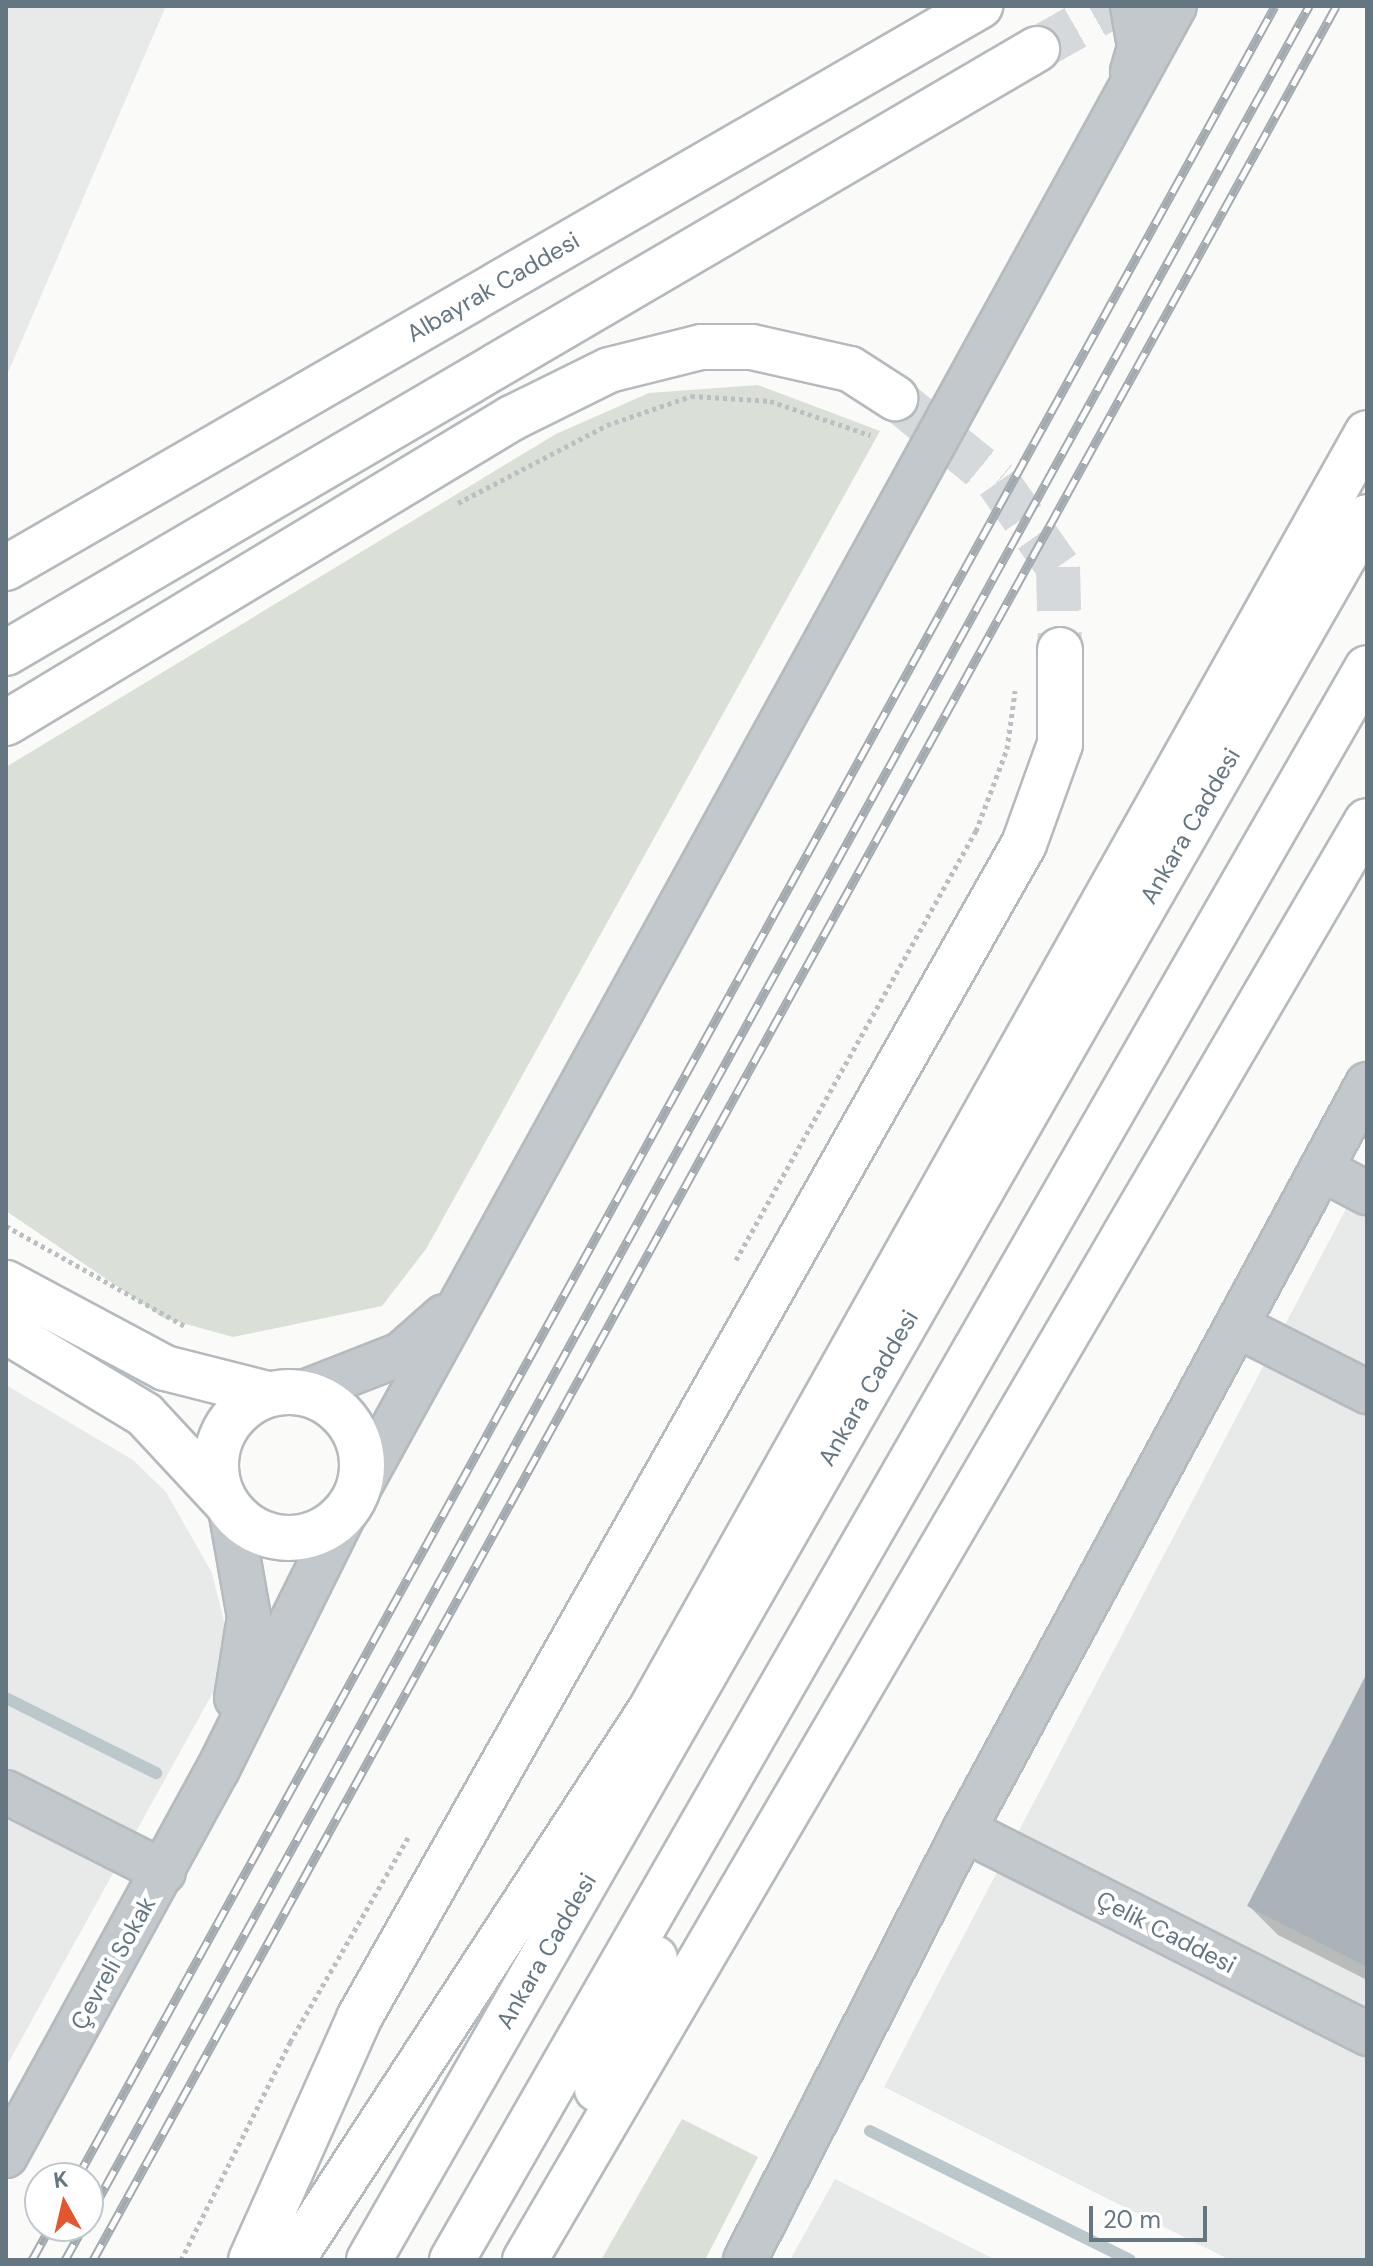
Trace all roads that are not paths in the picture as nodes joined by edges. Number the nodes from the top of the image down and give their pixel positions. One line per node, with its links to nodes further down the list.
1 (980, 6): 9 (main road, Albayrak Caddesi)
2 (1132, 6): 5 (street)
3 (1175, 6): 5 (street)
4 (1037, 49): 11 (main road)
5 (1128, 89): 19 (street)
6 (895, 398): 13 (main road)
7 (1367, 433): 34 (main road)
8 (1367, 517): 35 (main road, Ankara Caddesi)
9 (6, 568)
10 (1060, 650): 33 (main road)
11 (6, 653)
12 (1367, 668): 26 (main road)
13 (6, 723)
14 (1363, 834): 37 (main road)
15 (1367, 1084): 16 (street)
16 (1321, 1169): 17 (street); 20 (street)
17 (1367, 1193)
18 (6, 1283): 23 (main road)
19 (468, 1294): 23 (street); 24 (street)
20 (1237, 1326): 22 (street); 29 (street)
21 (6, 1331): 25 (main road)
22 (1367, 1392)
23 (285, 1394): 24 (main road); 25 (main road)
24 (351, 1502): 25 (main road); 27 (street)
25 (226, 1504): 27 (street)
26 (743, 1760): 36 (main road); 37 (main road)
27 (218, 1769): 30 (street, Çevreli Sokak)
28 (6, 1792): 30 (street)
29 (964, 1830): 31 (street, Çelik Caddesi); 38 (street)
30 (164, 1872): 32 (street, Çevreli Sokak)
31 (1367, 2034)
32 (6, 2156)
33 (251, 2260)
34 (292, 2260)
35 (369, 2260)
36 (452, 2260)
37 (524, 2260)
38 (745, 2260)

